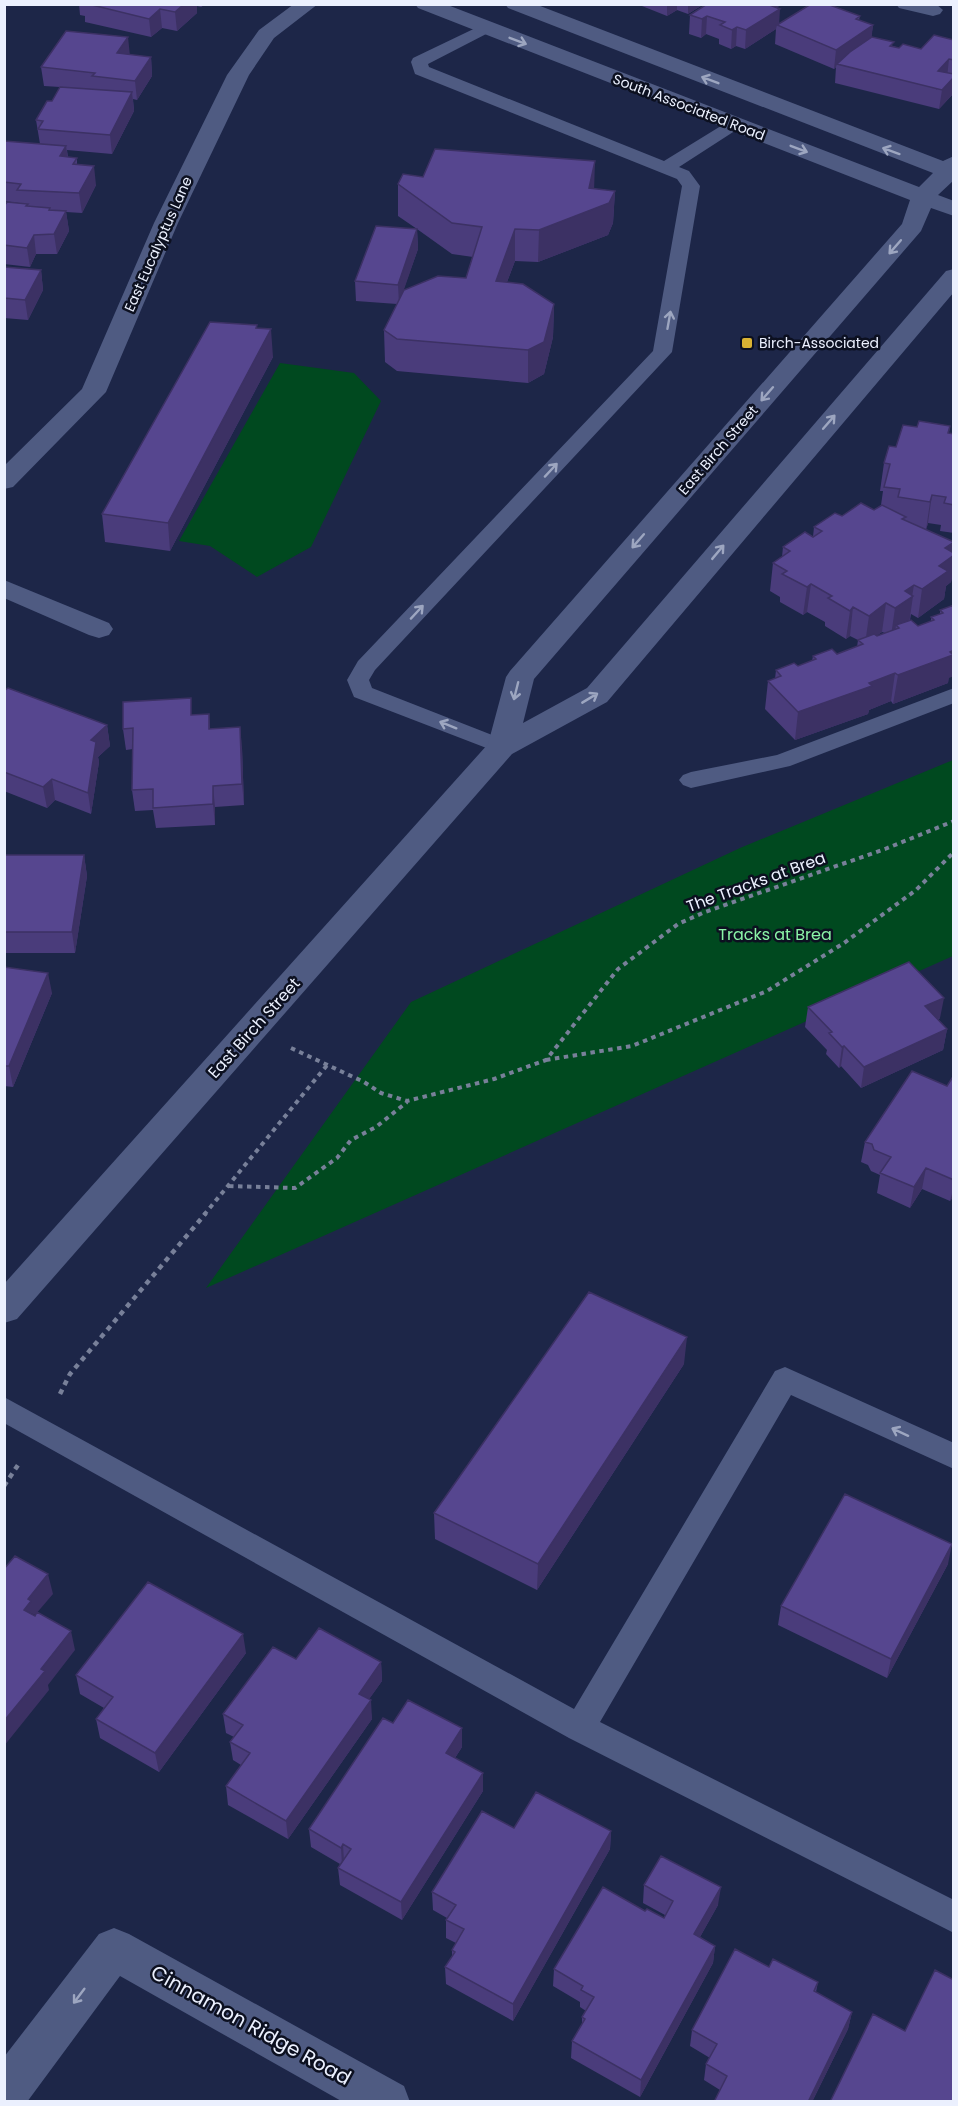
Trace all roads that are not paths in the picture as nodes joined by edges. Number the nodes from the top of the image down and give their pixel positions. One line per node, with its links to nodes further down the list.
1 (308, 4): 13 (street, East Eucalyptus Lane)
2 (425, 4): 6 (street, South Associated Road)
3 (515, 4): 9 (street, South Associated Road, one-way to 3)
4 (906, 4): 5 (street)
5 (933, 10)
6 (486, 28): 7 (street, South Associated Road, one-way to 7); 8 (lane)
7 (735, 125): 8 (lane); 10 (street, South Associated Road, one-way to 10)
8 (666, 168): 17 (lane, one-way to 8)
9 (951, 169): 10 (street, East Birch Street)
10 (923, 197): 11 (street, South Associated Road); 17 (street, East Birch Street, one-way to 17)
11 (954, 209)
12 (954, 276): 17 (street, East Birch Street, one-way to 12)
13 (4, 481)
14 (4, 588): 15 (street)
15 (99, 629)
16 (954, 695): 18 (lane)
17 (502, 747): 19 (street, East Birch Street)
18 (691, 780)
19 (4, 1309)
20 (4, 1409): 22 (lane)
21 (954, 1456): 22 (lane, one-way to 22)
22 (580, 1728): 23 (lane)
23 (954, 1917)
24 (4, 2095): 25 (street, Cinnamon Ridge Road, one-way to 24)
25 (388, 2102)

